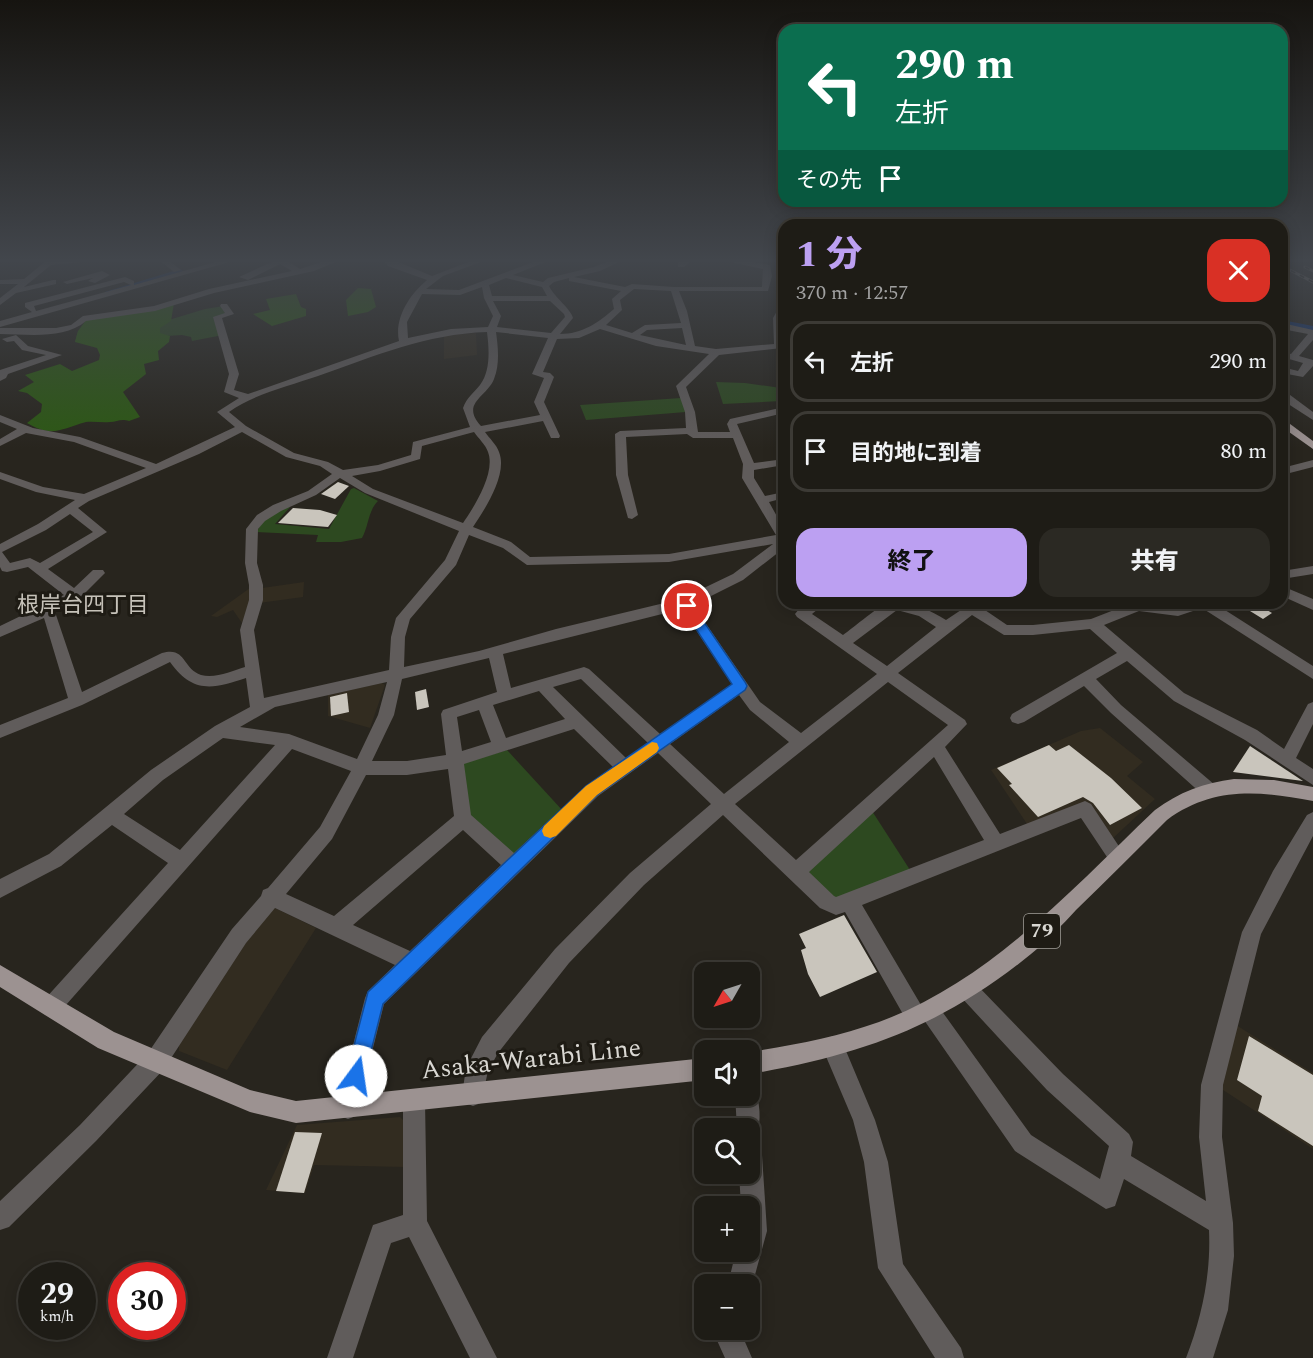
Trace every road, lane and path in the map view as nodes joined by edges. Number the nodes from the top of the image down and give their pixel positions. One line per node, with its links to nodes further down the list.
1 (80, 322): 11 (street)
2 (219, 322): 25 (street)
3 (402, 322): 16 (street)
4 (494, 322): 10 (street)
5 (565, 322): 12 (street)
6 (604, 322): 8 (street)
7 (685, 325): 14 (street); 18 (street)
8 (600, 326): 12 (street); 14 (street)
9 (1288, 328): 13 (street)
10 (491, 330): 12 (street); 16 (street); 35 (street)
11 (0, 331)
12 (553, 334): 29 (street)
13 (1313, 334): 20 (street)
14 (635, 335): 18 (street)
15 (7, 339): 23 (street)
16 (404, 341): 25 (street)
17 (778, 346): 19 (street)
18 (691, 349): 19 (street)
19 (716, 352): 36 (street)
20 (1288, 356): 21 (street)
21 (1311, 362): 22 (street)
22 (1288, 372)
23 (0, 378)
24 (1288, 396): 27 (street)
25 (249, 398): 33 (street)
26 (1288, 399): 30 (street)
27 (1313, 402)
28 (778, 412): 37 (street)
29 (545, 417): 35 (street); 38 (street)
30 (1313, 417)
31 (0, 418): 34 (street)
32 (1288, 426): 40 (main road)
33 (242, 428): 44 (street); 46 (street)
34 (26, 429): 39 (street); 44 (street)
35 (478, 429): 46 (street); 53 (street)
36 (692, 431): 37 (street); 52 (street)
37 (736, 435): 43 (street)
38 (555, 436)
39 (0, 443)
40 (1313, 446)
41 (778, 463): 43 (street)
42 (1313, 463): 45 (street)
43 (750, 467): 50 (street)
44 (156, 468): 49 (street)
45 (1288, 470)
46 (341, 474): 53 (street); 83 (street)
47 (0, 475): 49 (street)
48 (778, 496): 50 (street)
49 (85, 498): 51 (street)
50 (760, 501): 54 (street)
51 (70, 508): 57 (street); 59 (street)
52 (632, 515)
53 (466, 528): 55 (street); 85 (street)
54 (778, 540)
55 (778, 544)
56 (778, 546): 65 (street)
57 (0, 549)
58 (0, 556): 59 (street)
59 (39, 569): 64 (street)
60 (1313, 570): 62 (street)
61 (98, 573): 64 (street)
62 (1288, 574)
63 (1288, 593): 66 (street)
64 (72, 594): 74 (street)
65 (685, 603): 81 (street); 89 (street)
66 (1313, 605)
67 (809, 609): 80 (street)
68 (887, 609): 80 (street)
69 (908, 609): 78 (street)
70 (970, 609): 78 (street)
71 (980, 609): 77 (street)
72 (1131, 609): 77 (street)
73 (1213, 609): 84 (street)
74 (48, 610): 76 (street); 91 (street)
75 (0, 621): 76 (street)
76 (18, 623): 79 (street)
77 (1094, 624): 82 (street)
78 (946, 627): 86 (street)
79 (0, 632)
80 (844, 642): 86 (street)
81 (495, 651): 85 (street); 90 (street)
82 (1128, 653): 87 (street); 104 (street)
83 (252, 670): 91 (street); 93 (street)
84 (1313, 673)
85 (396, 674): 93 (street); 107 (street)
86 (888, 674): 100 (street); 103 (street)
87 (1086, 679): 95 (street); 109 (street)
88 (543, 686): 90 (street); 96 (street); 101 (street)
89 (741, 686): 100 (street); 101 (street)
90 (505, 695): 92 (street)
91 (77, 701): 98 (street)
92 (484, 702): 102 (street); 105 (street)
93 (258, 708): 97 (street)
94 (1313, 708): 104 (street)
95 (1018, 718)
96 (577, 722): 102 (street); 106 (street)
97 (221, 731): 99 (street); 112 (street)
98 (0, 732)
99 (289, 741): 107 (street); 117 (street)
100 (801, 742): 111 (street)
101 (658, 743): 106 (street); 111 (street)
102 (501, 746): 105 (street)
103 (936, 747): 115 (street); 119 (street)
104 (1287, 760): 108 (street)
105 (453, 761): 107 (street); 113 (street)
106 (624, 767): 118 (street)
107 (361, 768): 121 (street)
108 (1313, 778)
109 (1209, 790): 110 (main road, 79); 116 (main road, 79)
110 (1313, 794)
111 (723, 804): 119 (street); 133 (street)
112 (111, 815): 117 (street); 120 (street)
113 (463, 819): 118 (street); 123 (street)
114 (1313, 820): 139 (street)
115 (997, 845): 116 (street); 122 (street)
116 (1117, 857): 126 (main road, 79)
117 (182, 862): 127 (street)
118 (514, 865): 124 (street)
119 (796, 872): 122 (street)
120 (0, 890)
121 (270, 896): 123 (street); 130 (street)
122 (849, 901): 128 (street)
123 (336, 927): 124 (street)
124 (413, 963): 135 (street)
125 (0, 975): 127 (main road, Asaka-Warabi Line)
126 (967, 989): 128 (main road, 79); 136 (street)
127 (51, 1007): 130 (main road, Asaka-Warabi Line)
128 (922, 1013): 129 (main road, 79); 136 (street)
129 (833, 1047): 131 (main road, 79); 144 (street)
130 (156, 1061): 135 (main road, Asaka-Warabi Line); 137 (street)
131 (760, 1062)
132 (694, 1070): 133 (main road, Asaka-Warabi Line)
133 (473, 1095): 134 (main road, Asaka-Warabi Line)
134 (414, 1101): 135 (main road, Asaka-Warabi Line); 138 (street)
135 (348, 1108)
136 (1118, 1162): 139 (street)
137 (0, 1218)
138 (416, 1223): 141 (street); 142 (street)
139 (1221, 1223): 145 (street)
140 (730, 1340): 143 (street)
141 (340, 1358)
142 (484, 1358)
143 (740, 1358)
144 (951, 1358)
145 (1198, 1358)

